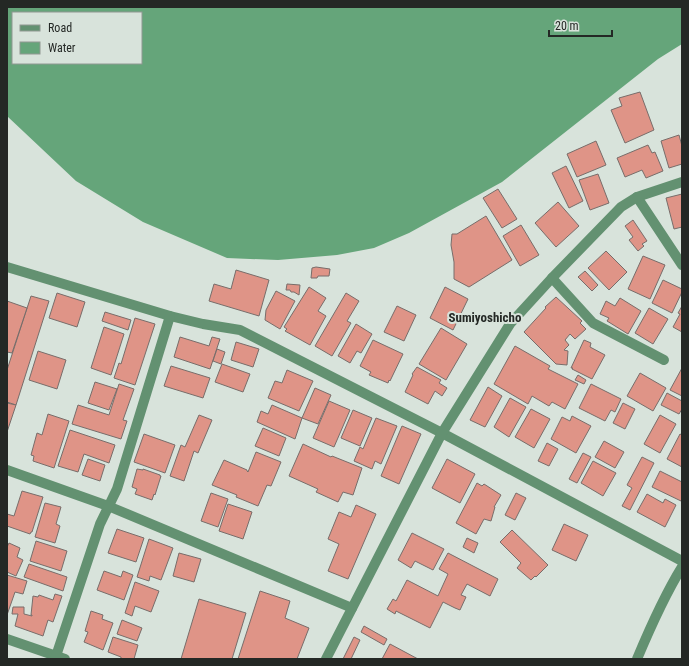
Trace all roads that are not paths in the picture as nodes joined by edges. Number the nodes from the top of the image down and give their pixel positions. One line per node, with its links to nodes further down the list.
1 (682, 182): 2 (street)
2 (636, 197): 3 (street); 5 (street)
3 (682, 265)
4 (7, 267): 6 (street)
5 (552, 278): 7 (street); 8 (street)
6 (170, 316): 8 (street); 10 (street)
7 (664, 360)
8 (442, 433): 11 (street); 13 (street)
9 (7, 470): 10 (street)
10 (108, 506): 13 (street); 15 (street)
11 (682, 561)
12 (682, 567): 17 (street)
13 (352, 608): 16 (street)
14 (7, 639): 15 (street)
15 (59, 658)
16 (326, 659)
17 (637, 659)

